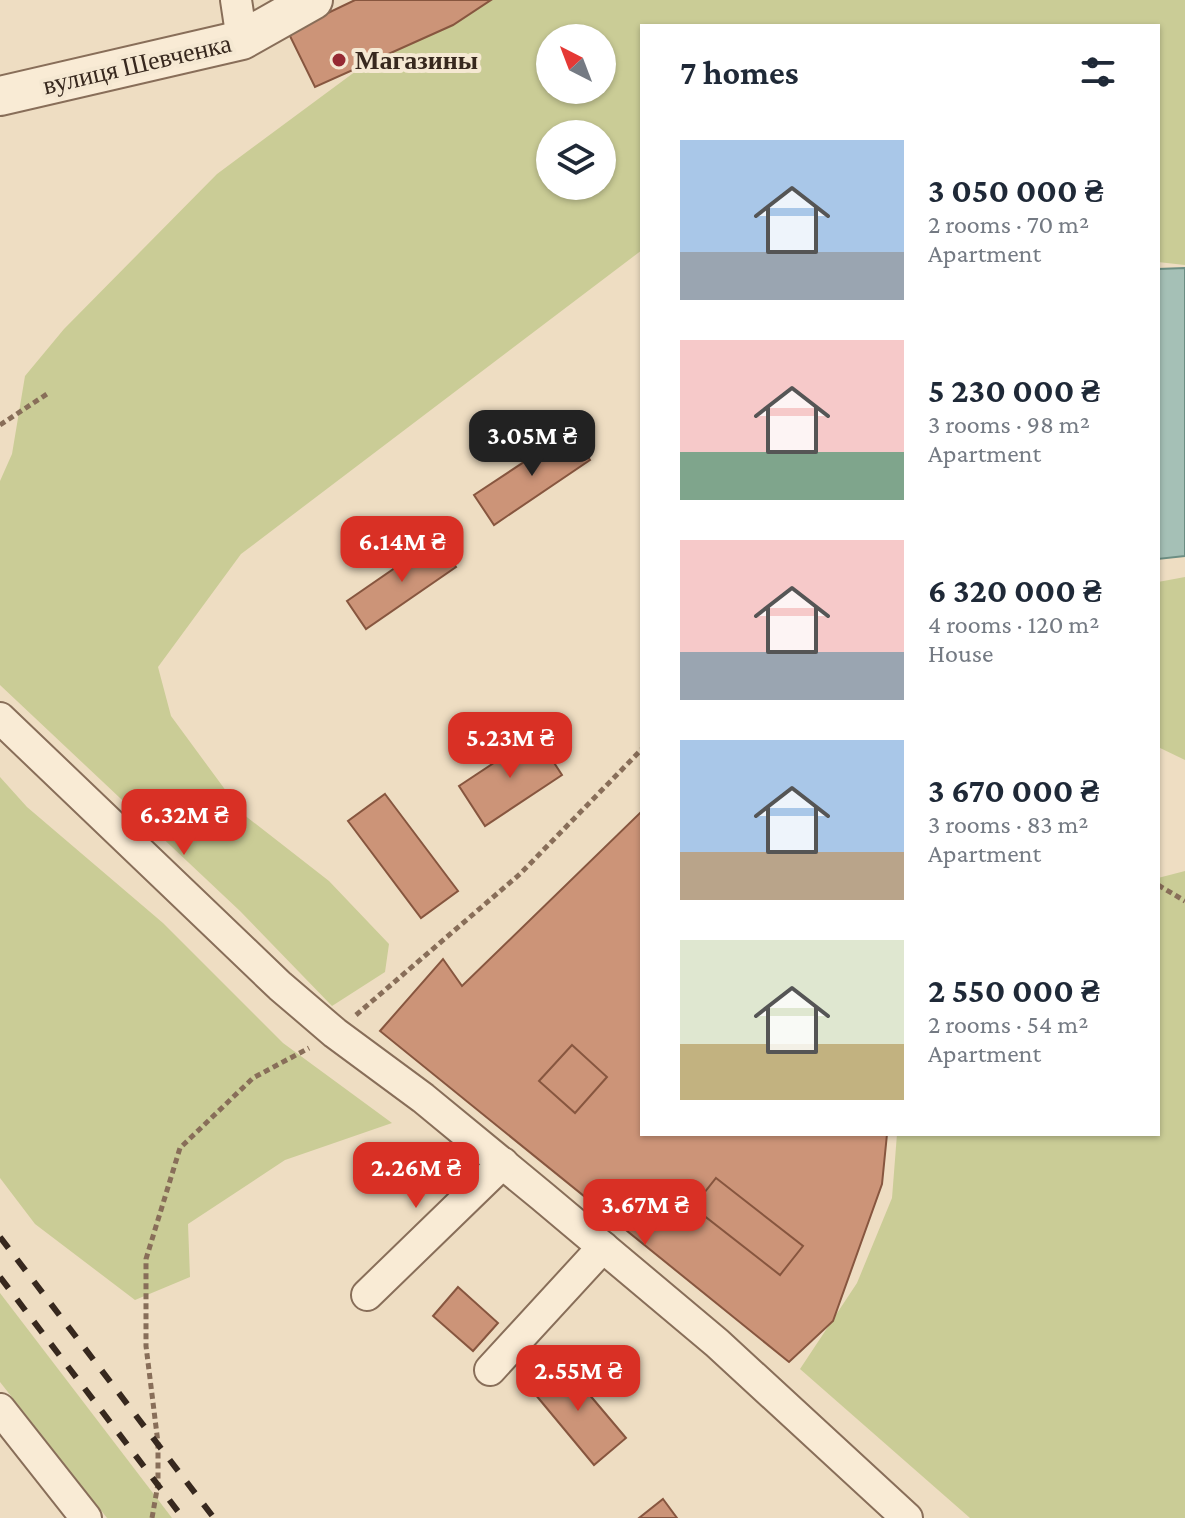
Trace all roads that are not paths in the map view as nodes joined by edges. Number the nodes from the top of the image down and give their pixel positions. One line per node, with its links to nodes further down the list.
1 (236, 0): 3 (street)
2 (313, 0): 3 (street, вулиця Шевченка)
3 (242, 40): 4 (street, вулиця Шевченка)
4 (0, 96)
5 (0, 718): 6 (street)
6 (503, 1163): 7 (street); 8 (street)
7 (603, 1247): 9 (street); 12 (street)
8 (367, 1295)
9 (490, 1370)
10 (0, 1409): 11 (street)
11 (86, 1518)
12 (907, 1518)

